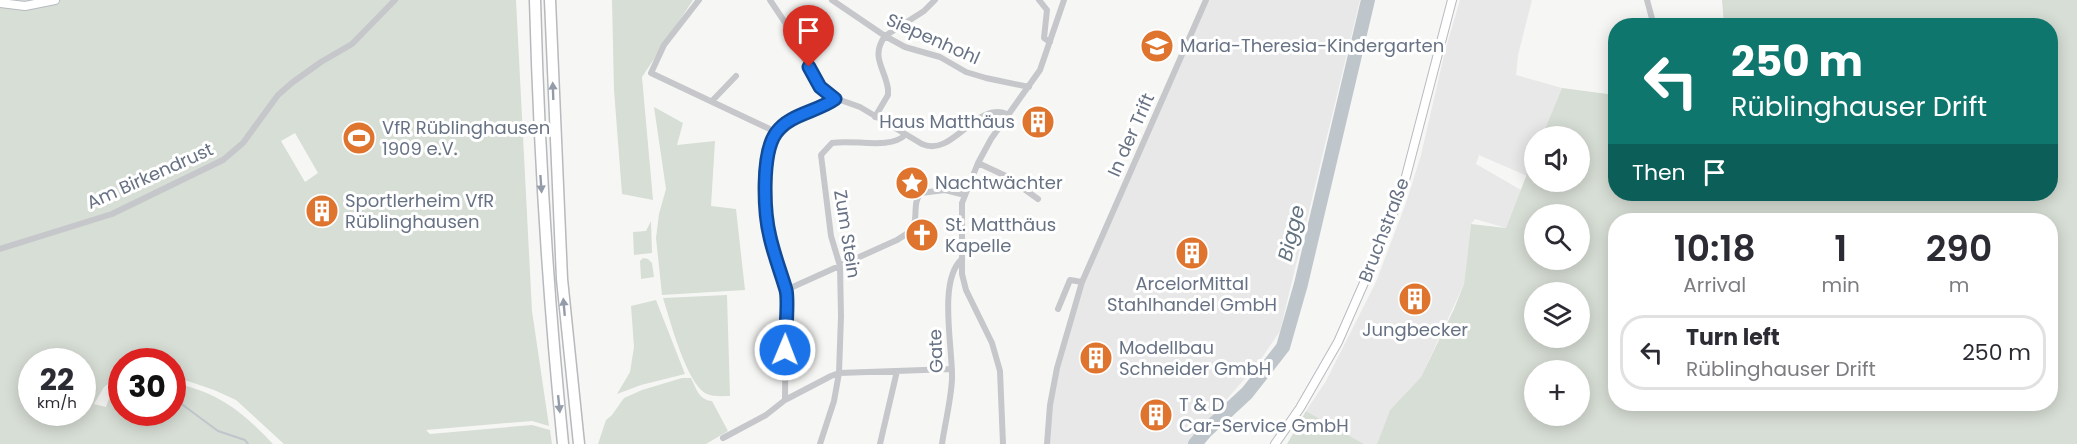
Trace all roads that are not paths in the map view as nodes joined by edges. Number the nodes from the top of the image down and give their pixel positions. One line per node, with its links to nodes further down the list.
1 (55, 0): 14 (main road)
2 (395, 0): 29 (street, Am Birkendrust)
3 (535, 0): 40 (highway, one-way to 40)
4 (550, 0): 41 (highway, one-way to 4)
5 (699, 0): 21 (street)
6 (770, 0): 20 (street)
7 (832, 0): 16 (street, Siepenhohl)
8 (934, 0): 16 (street)
9 (1039, 0): 17 (street)
10 (1064, 0): 17 (street)
11 (1206, 0): 32 (street, In der Trift)
12 (1452, 0): 47 (main road, Bruchstraße)
13 (1647, 0): 15 (street)
14 (0, 3)
15 (1652, 18)
16 (885, 36): 19 (street, Siepenhohl); 23 (street)
17 (1050, 42): 19 (street)
18 (736, 76): 21 (street)
19 (1029, 87): 22 (street)
20 (835, 99): 23 (street); 24 (street)
21 (712, 101): 24 (street)
22 (1007, 114): 25 (street); 26 (street)
23 (875, 117): 25 (street)
24 (776, 132): 33 (street)
25 (905, 135): 31 (street, Zum Stein)
26 (978, 163): 27 (street); 28 (street)
27 (965, 195): 30 (street); 31 (street)
28 (1038, 200)
29 (0, 249)
30 (961, 260): 35 (street, Gate); 45 (street)
31 (840, 266): 33 (street); 37 (street, Zum Stein)
32 (1082, 282): 34 (street, In der Trift); 46 (street, In der Trift)
33 (786, 290): 38 (street)
34 (1058, 309)
35 (952, 369): 36 (street); 44 (street, Gate)
36 (897, 371): 37 (street); 43 (street)
37 (839, 374): 38 (street); 42 (street, Zum Stein)
38 (785, 400): 39 (street)
39 (723, 438)
40 (563, 444)
41 (579, 444)
42 (820, 444)
43 (880, 444)
44 (942, 444)
45 (1003, 444)
46 (1047, 444)
47 (1275, 444)

